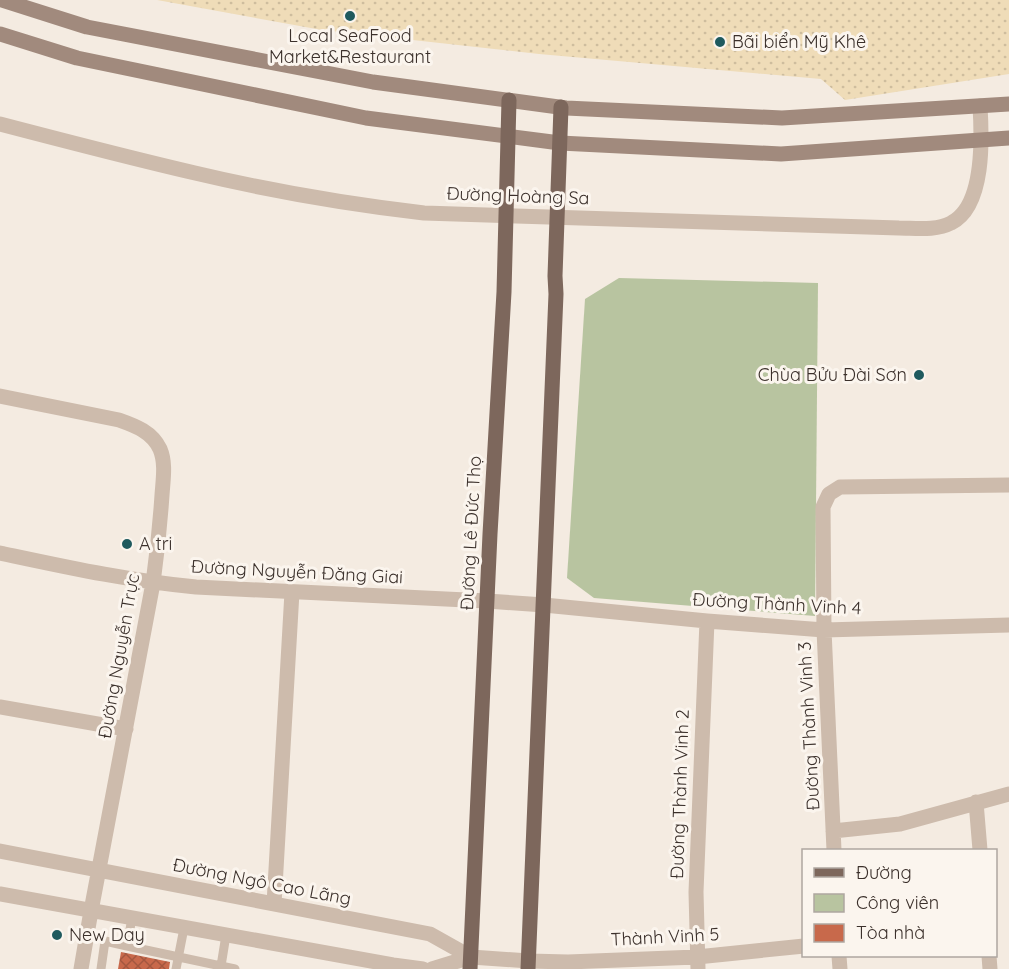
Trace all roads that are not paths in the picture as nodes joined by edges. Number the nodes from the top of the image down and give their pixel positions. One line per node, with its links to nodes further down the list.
1 (2, 0): 3 (main road)
2 (0, 34): 8 (main road)
3 (509, 100): 6 (main road); 8 (main road, Đường Lê Đức Thọ)
4 (1009, 104): 5 (main road)
5 (980, 106): 6 (main road); 10 (street, Đường Hoàng Sa)
6 (561, 107): 11 (main road)
7 (0, 124): 12 (street, Đường Hoàng Sa)
8 (509, 136): 11 (main road); 12 (main road, Đường Lê Đức Thọ)
9 (1009, 138): 10 (main road)
10 (982, 140): 11 (main road); 13 (street, Đường Hoàng Sa)
11 (560, 143): 13 (main road)
12 (507, 215): 13 (street, Đường Hoàng Sa); 19 (main road, Đường Lê Đức Thọ)
13 (557, 217): 20 (main road)
14 (0, 396): 17 (street, Đường Nguyễn Trực)
15 (1009, 485): 23 (street, Đường Thành Vinh 3)
16 (0, 553): 17 (street, Đường Nguyễn Đăng Giai)
17 (153, 583): 18 (street, Đường Nguyễn Đăng Giai); 25 (street, Đường Nguyễn Trực)
18 (292, 592): 19 (street, Đường Nguyễn Đăng Giai); 34 (street)
19 (486, 601): 20 (street, Đường Nguyễn Đăng Giai); 42 (main road, Đường Lê Đức Thọ)
20 (544, 605): 21 (street, Đường Thành Vinh 4); 44 (main road)
21 (707, 621): 23 (street, Đường Thành Vinh 4); 43 (street, Đường Thành Vinh 2)
22 (1009, 629): 23 (street, Đường Thành Vinh 4)
23 (824, 630): 28 (street, Đường Thành Vinh 3)
24 (0, 707): 25 (street)
25 (126, 729): 32 (street, Đường Nguyễn Trực)
26 (1009, 794): 27 (street)
27 (976, 802): 28 (street); 30 (street)
28 (833, 831): 29 (street, Đường Thành Vinh 3)
29 (834, 849)
30 (980, 849)
31 (0, 851): 32 (street, Đường Ngô Cao Lãng)
32 (99, 871): 34 (street, Đường Ngô Cao Lãng); 35 (street, Đường Nguyễn Trực)
33 (0, 894): 35 (street)
34 (274, 904): 42 (street, Đường Ngô Cao Lãng)
35 (91, 911): 36 (street); 46 (street, Đường Nguyễn Trực)
36 (132, 918): 37 (street); 39 (lane)
37 (184, 928): 38 (street); 41 (lane)
38 (226, 935): 45 (lane); 50 (street)
39 (127, 946): 41 (lane); 47 (lane)
40 (802, 946): 43 (street, Thành Vinh 5)
41 (178, 957): 45 (lane); 48 (lane)
42 (471, 963): 44 (street, Thành Vinh 5); 51 (street)
43 (697, 963): 44 (street, Thành Vinh 5)
44 (529, 965)
45 (221, 966): 49 (lane)
46 (81, 969)
47 (101, 969)
48 (176, 969)
49 (235, 969)
50 (423, 969)
51 (432, 969)

